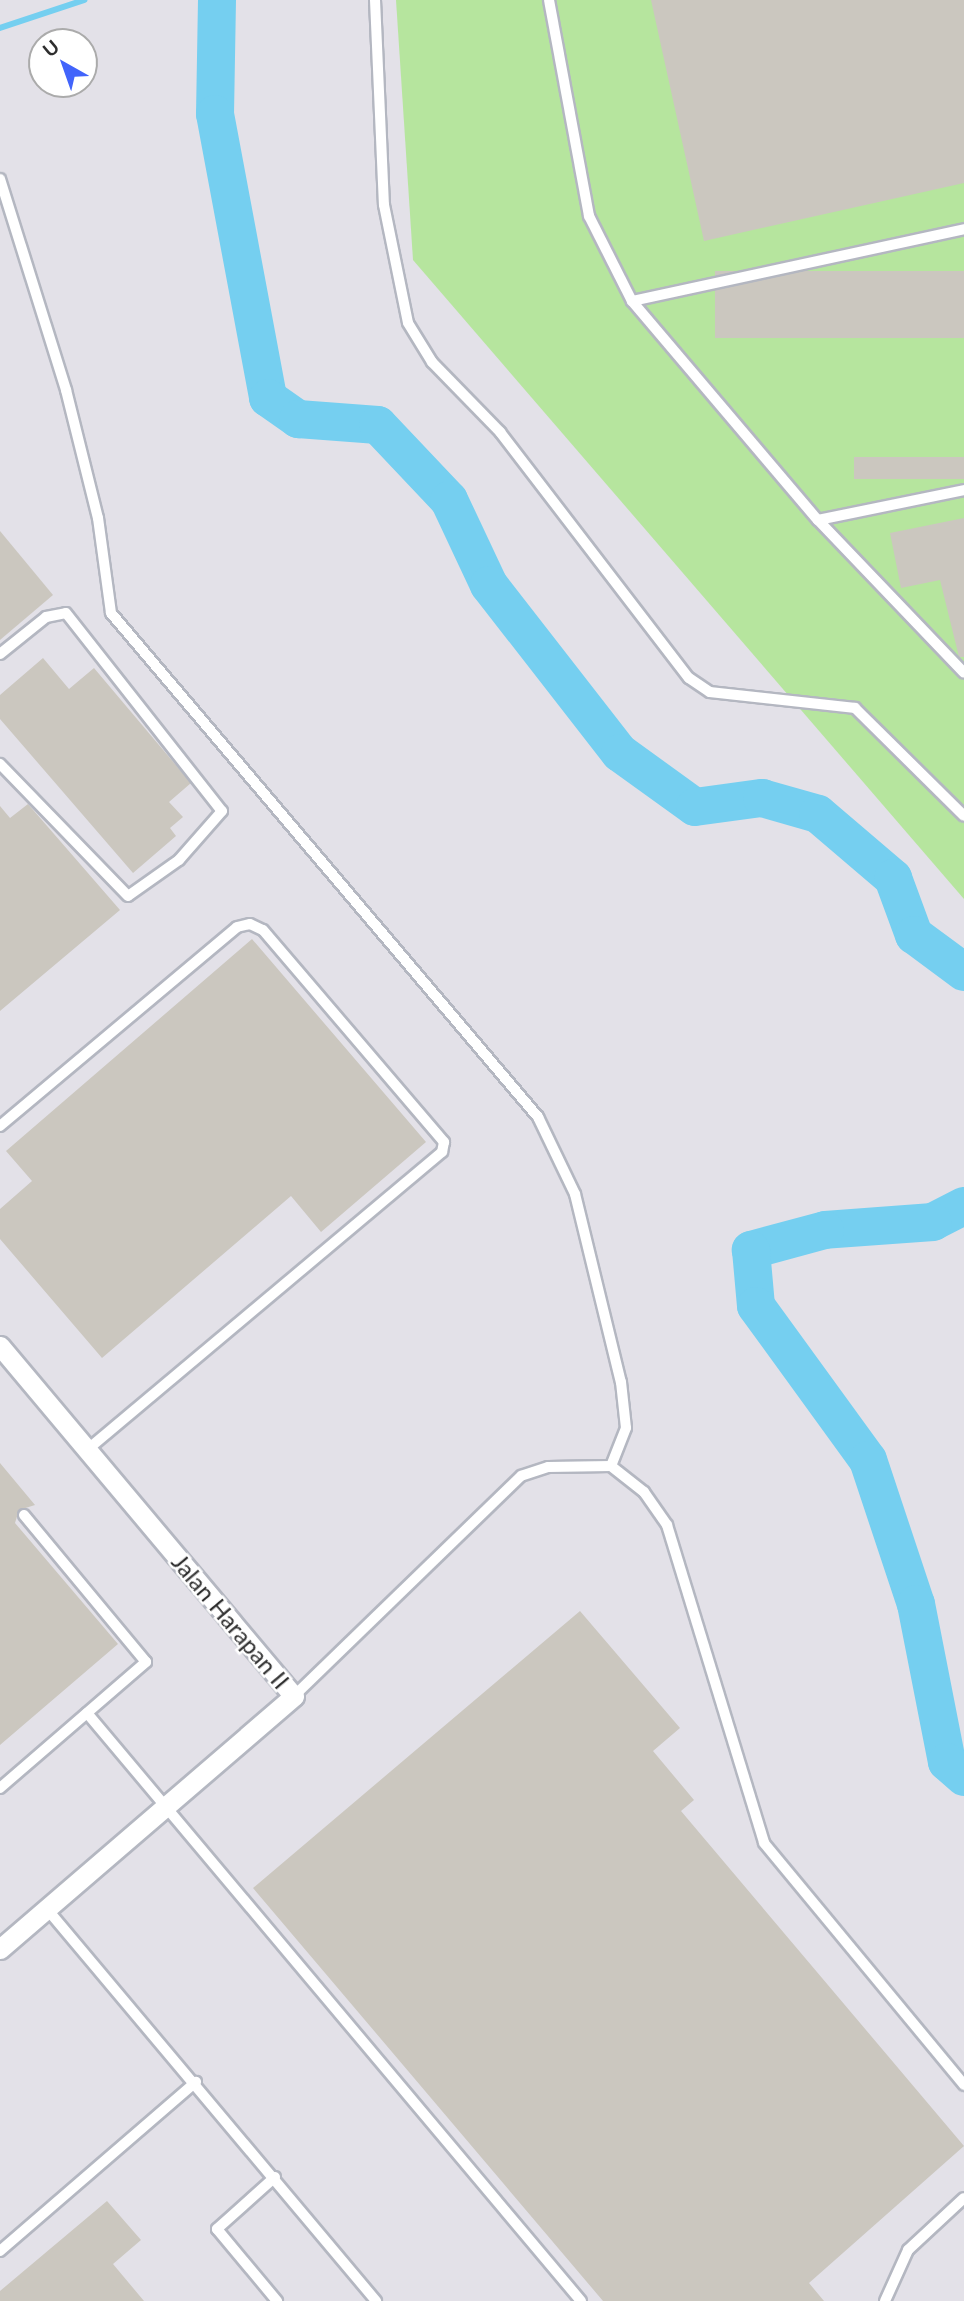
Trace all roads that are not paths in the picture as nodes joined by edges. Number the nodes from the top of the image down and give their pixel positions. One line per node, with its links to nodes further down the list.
1 (375, 0): 11 (lane)
2 (549, 0): 5 (lane)
3 (0, 179): 15 (lane)
4 (964, 229): 5 (lane)
5 (632, 301): 7 (lane)
6 (964, 490): 7 (lane)
7 (818, 520): 9 (lane)
8 (0, 654): 10 (lane)
9 (964, 673)
10 (0, 764)
11 (964, 816)
12 (0, 1126): 14 (lane)
13 (0, 1346): 14 (street, Jalan Harapan II)
14 (87, 1450): 17 (street, Jalan Harapan II)
15 (611, 1466): 17 (lane); 24 (lane)
16 (24, 1515): 18 (lane)
17 (294, 1696): 20 (street, Jalan Harapan II)
18 (88, 1713): 19 (lane); 20 (lane)
19 (0, 1787)
20 (169, 1806): 21 (street, Jalan Harapan II); 30 (lane)
21 (47, 1909): 22 (street, Jalan Harapan II); 23 (lane)
22 (0, 1949)
23 (196, 2082): 25 (lane); 27 (lane)
24 (964, 2085)
25 (275, 2177): 28 (lane); 29 (lane)
26 (964, 2199): 31 (lane)
27 (0, 2250)
28 (277, 2301)
29 (376, 2301)
30 (581, 2301)
31 (886, 2301)

